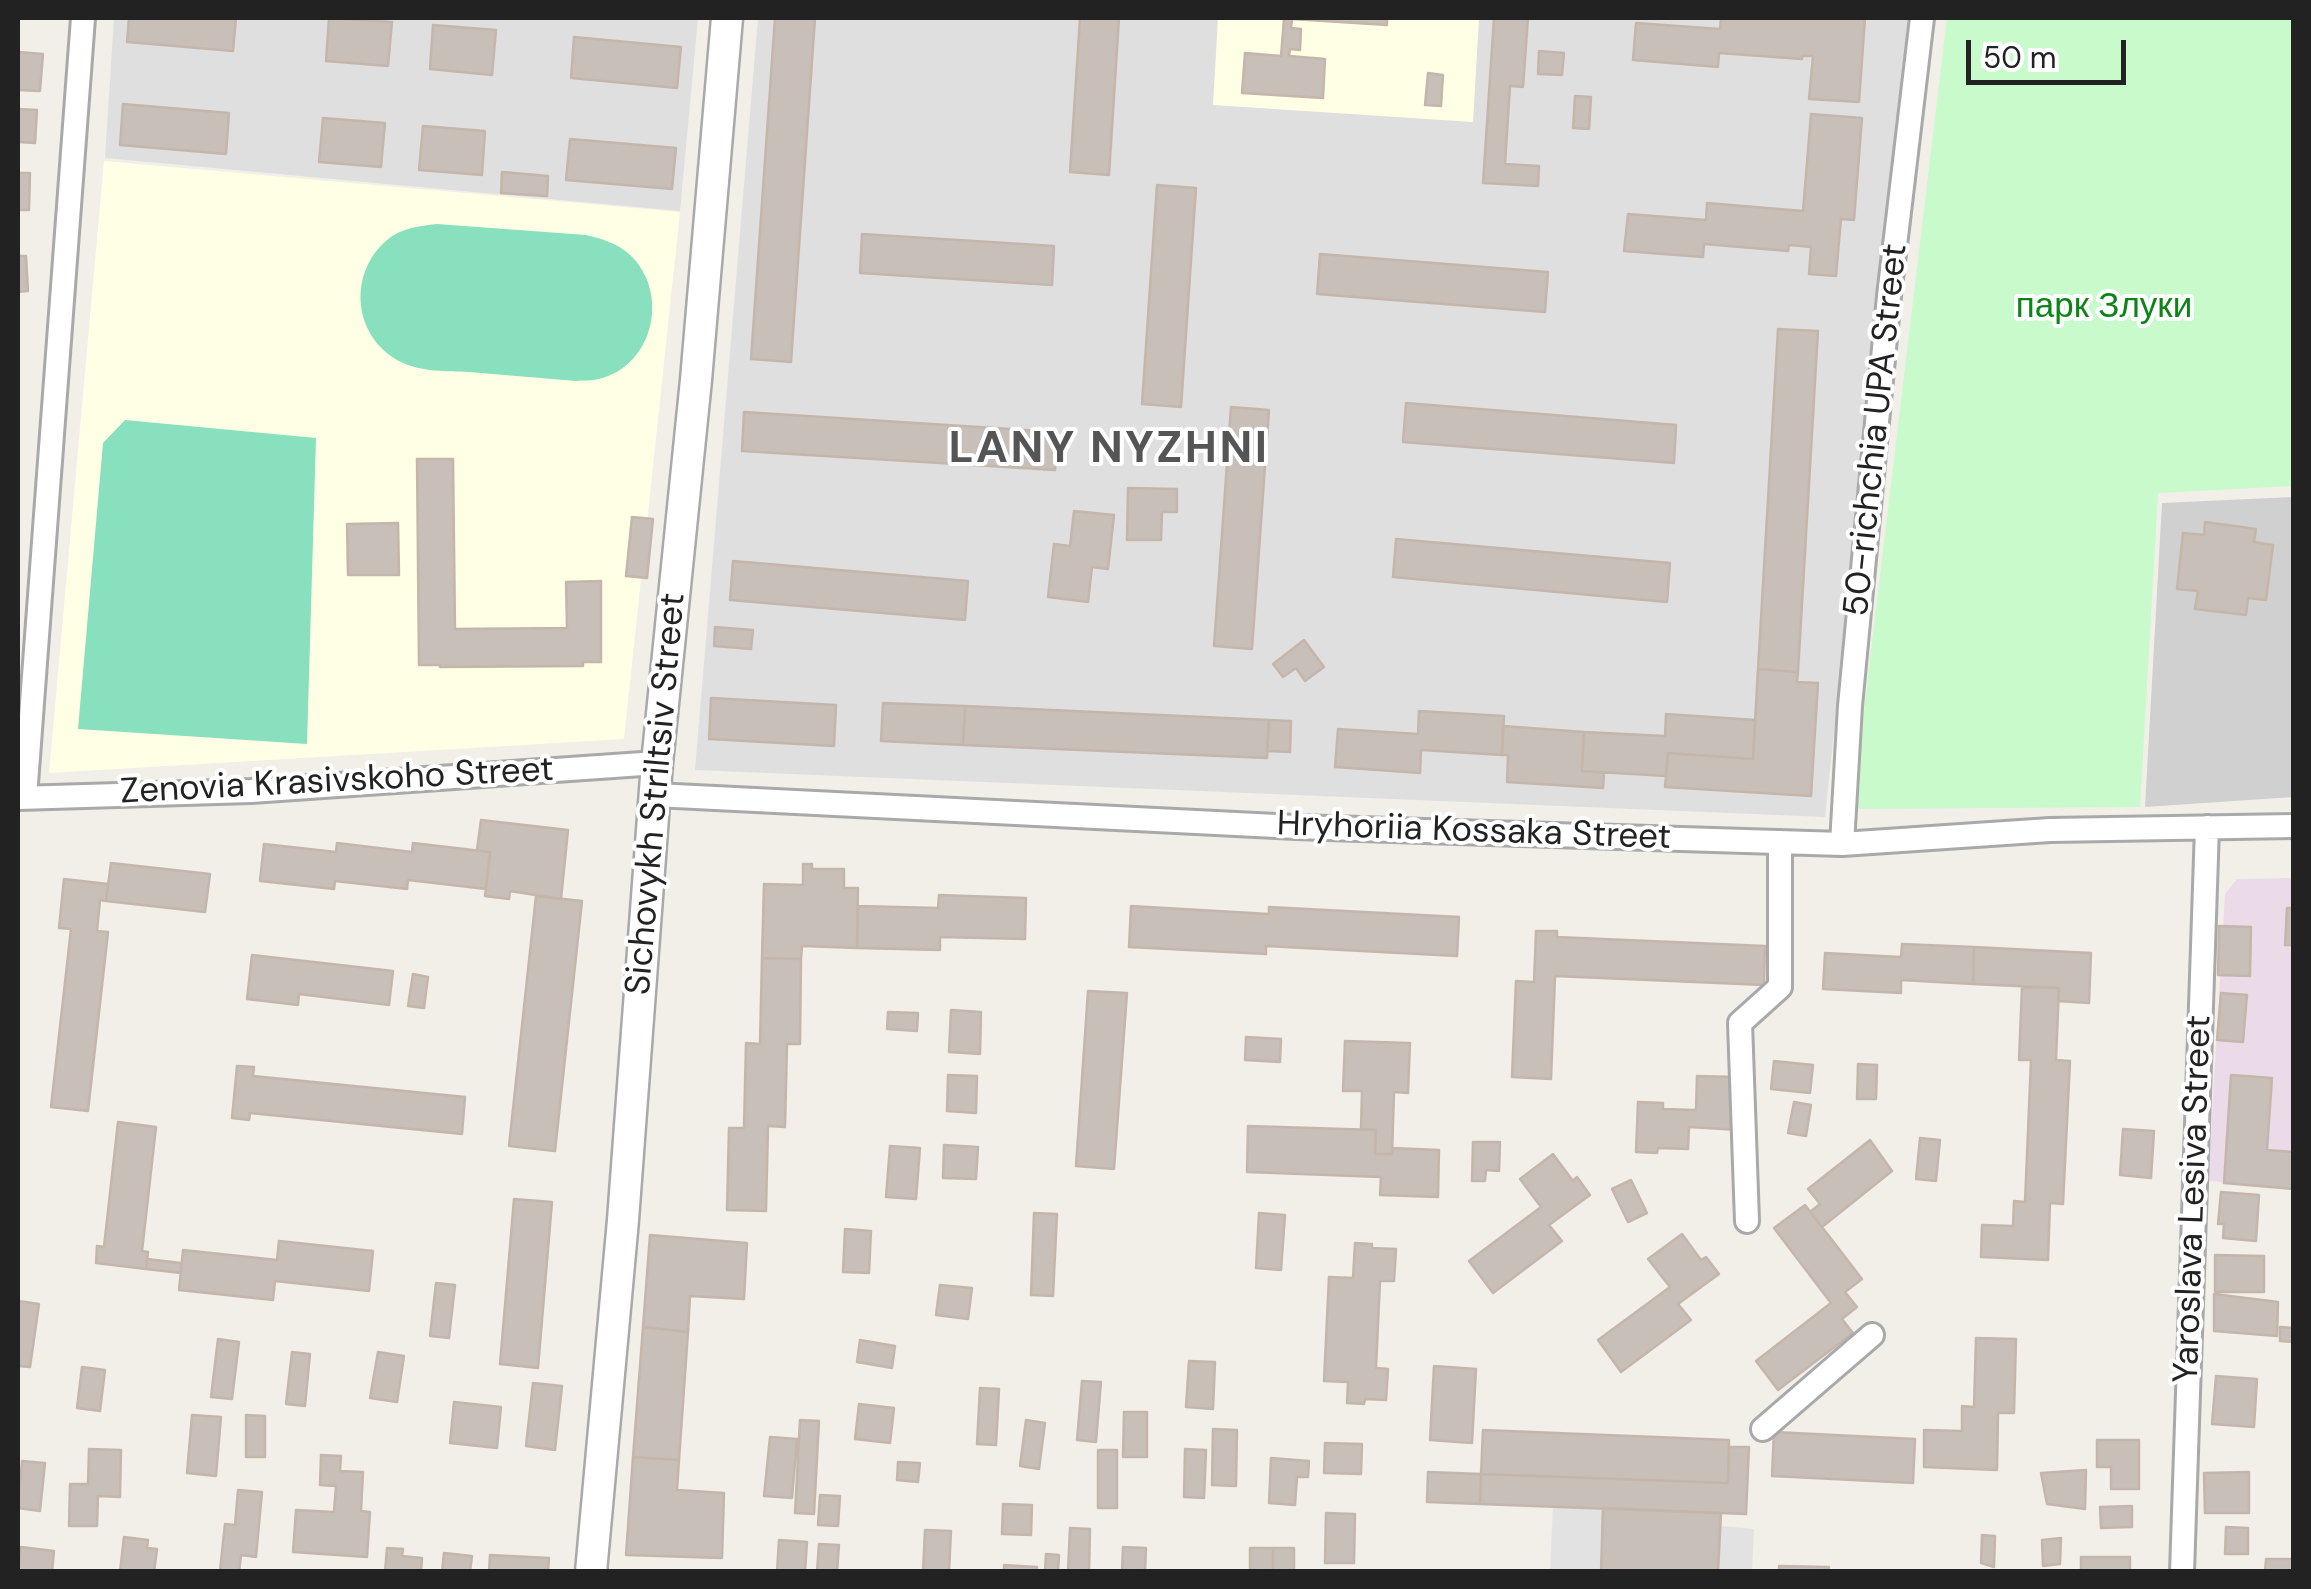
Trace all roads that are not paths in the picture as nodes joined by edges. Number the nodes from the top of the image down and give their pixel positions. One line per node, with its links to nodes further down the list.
1 (83, 18): 6 (street)
2 (728, 18): 4 (street, Sichovykh Striltsiv Street)
3 (1922, 18): 10 (street, 50-richchia UPA Street)
4 (657, 763): 5 (street, Sichovykh Striltsiv Street); 6 (street, Zenovia Krasivskoho Street)
5 (655, 795): 9 (street, Hryhoriia Kossaka Street); 14 (street, Sichovykh Striltsiv Street)
6 (21, 798)
7 (2294, 826): 8 (street, Hryhoriia Kossaka Street)
8 (2207, 827): 10 (street, Hryhoriia Kossaka Street); 15 (street, Yaroslava Lesiva Street)
9 (1780, 842): 10 (street, Hryhoriia Kossaka Street); 11 (street)
10 (1842, 844)
11 (1746, 1221)
12 (1872, 1335): 13 (street)
13 (1763, 1429)
14 (591, 1572)
15 (2182, 1572)

